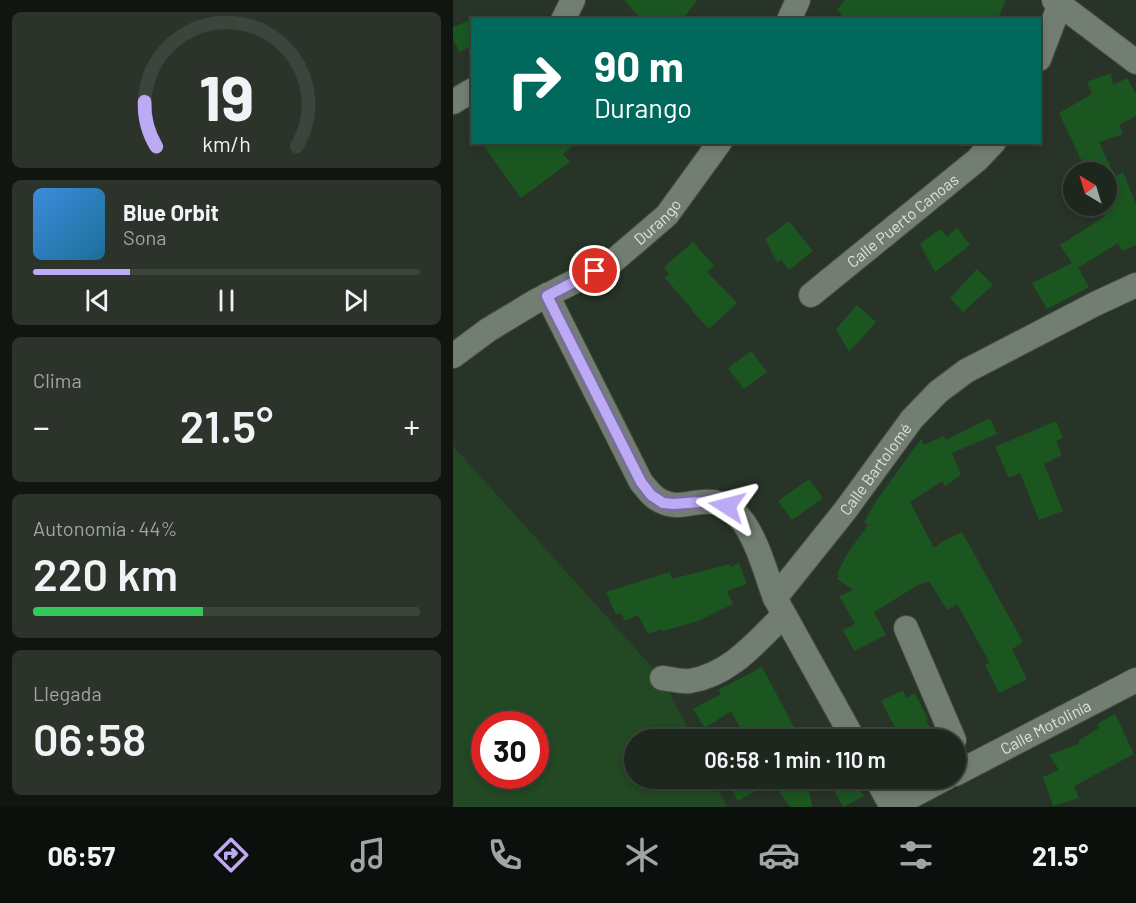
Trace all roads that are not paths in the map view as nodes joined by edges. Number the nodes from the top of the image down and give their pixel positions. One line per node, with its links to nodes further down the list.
1 (573, 0): 4 (street)
2 (798, 0): 5 (street)
3 (1057, 2): 6 (street); 7 (street)
4 (564, 18)
5 (790, 18)
6 (1041, 53)
7 (1136, 62)
8 (471, 91): 9 (street)
9 (453, 102)
10 (719, 144): 13 (street, Durango)
11 (992, 144): 14 (street, Calle Puerto Canoas)
12 (1136, 285): 16 (street, Calle Bartolomé)
13 (547, 296): 15 (street, Durango); 16 (street)
14 (811, 296)
15 (453, 356)
16 (779, 606): 18 (street, Calle Bartolomé); 20 (street)
17 (906, 628): 21 (street)
18 (662, 678)
19 (1136, 680): 22 (street, Calle Motolinía)
20 (848, 729)
21 (950, 729)
22 (966, 768)
23 (882, 789): 25 (street)
24 (926, 789): 25 (street, Calle Motolinía)
25 (892, 807)

